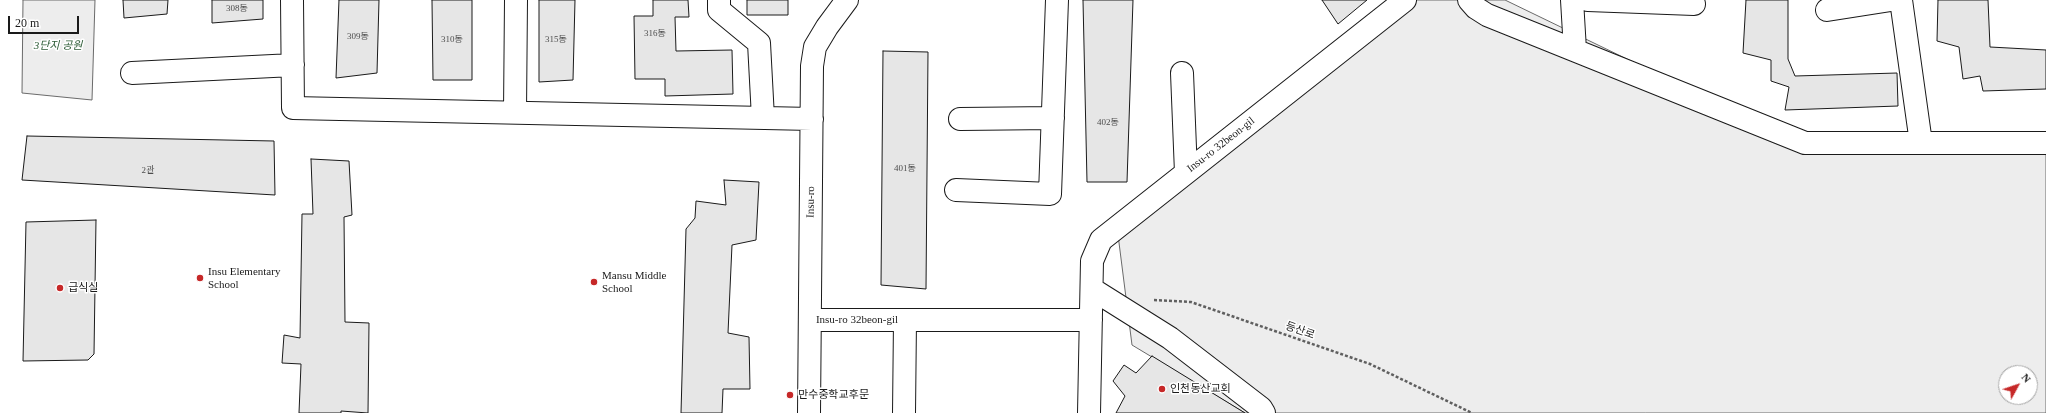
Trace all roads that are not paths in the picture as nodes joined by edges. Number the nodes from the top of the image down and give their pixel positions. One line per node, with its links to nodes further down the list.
1 (292, 0): 15 (street)
2 (516, 0): 18 (street)
3 (719, 0): 19 (street)
4 (847, 0): 20 (street, Insu-ro)
5 (1058, 0): 21 (street)
6 (1405, 0): 25 (street, Insu-ro 32beon-gil)
7 (1469, 0): 14 (street)
8 (1572, 0): 14 (street)
9 (1588, 0): 12 (street)
10 (1892, 0): 13 (street)
11 (1902, 0): 24 (street)
12 (1694, 4)
13 (1827, 10)
14 (1575, 50): 24 (street)
15 (293, 66): 16 (street); 18 (street)
16 (132, 73)
17 (1182, 73): 25 (street)
18 (515, 112): 19 (street)
19 (763, 118): 20 (street)
20 (812, 118): 28 (street, Insu-ro)
21 (1053, 118): 22 (street); 26 (street)
22 (960, 119)
23 (2046, 142): 24 (street)
24 (1921, 143)
25 (1186, 173): 27 (street, Insu-ro 32beon-gil)
26 (956, 190)
27 (1092, 289): 30 (street, Insu-ro 32beon-gil); 34 (street)
28 (810, 320): 29 (street, Insu-ro 32beon-gil); 31 (street, Insu-ro)
29 (905, 320): 30 (street, Insu-ro 32beon-gil); 32 (street, Insu-ro 32beon-gil)
30 (1091, 320): 33 (street, Insu-ro 32beon-gil)
31 (809, 413)
32 (904, 413)
33 (1089, 413)
34 (1264, 413)

